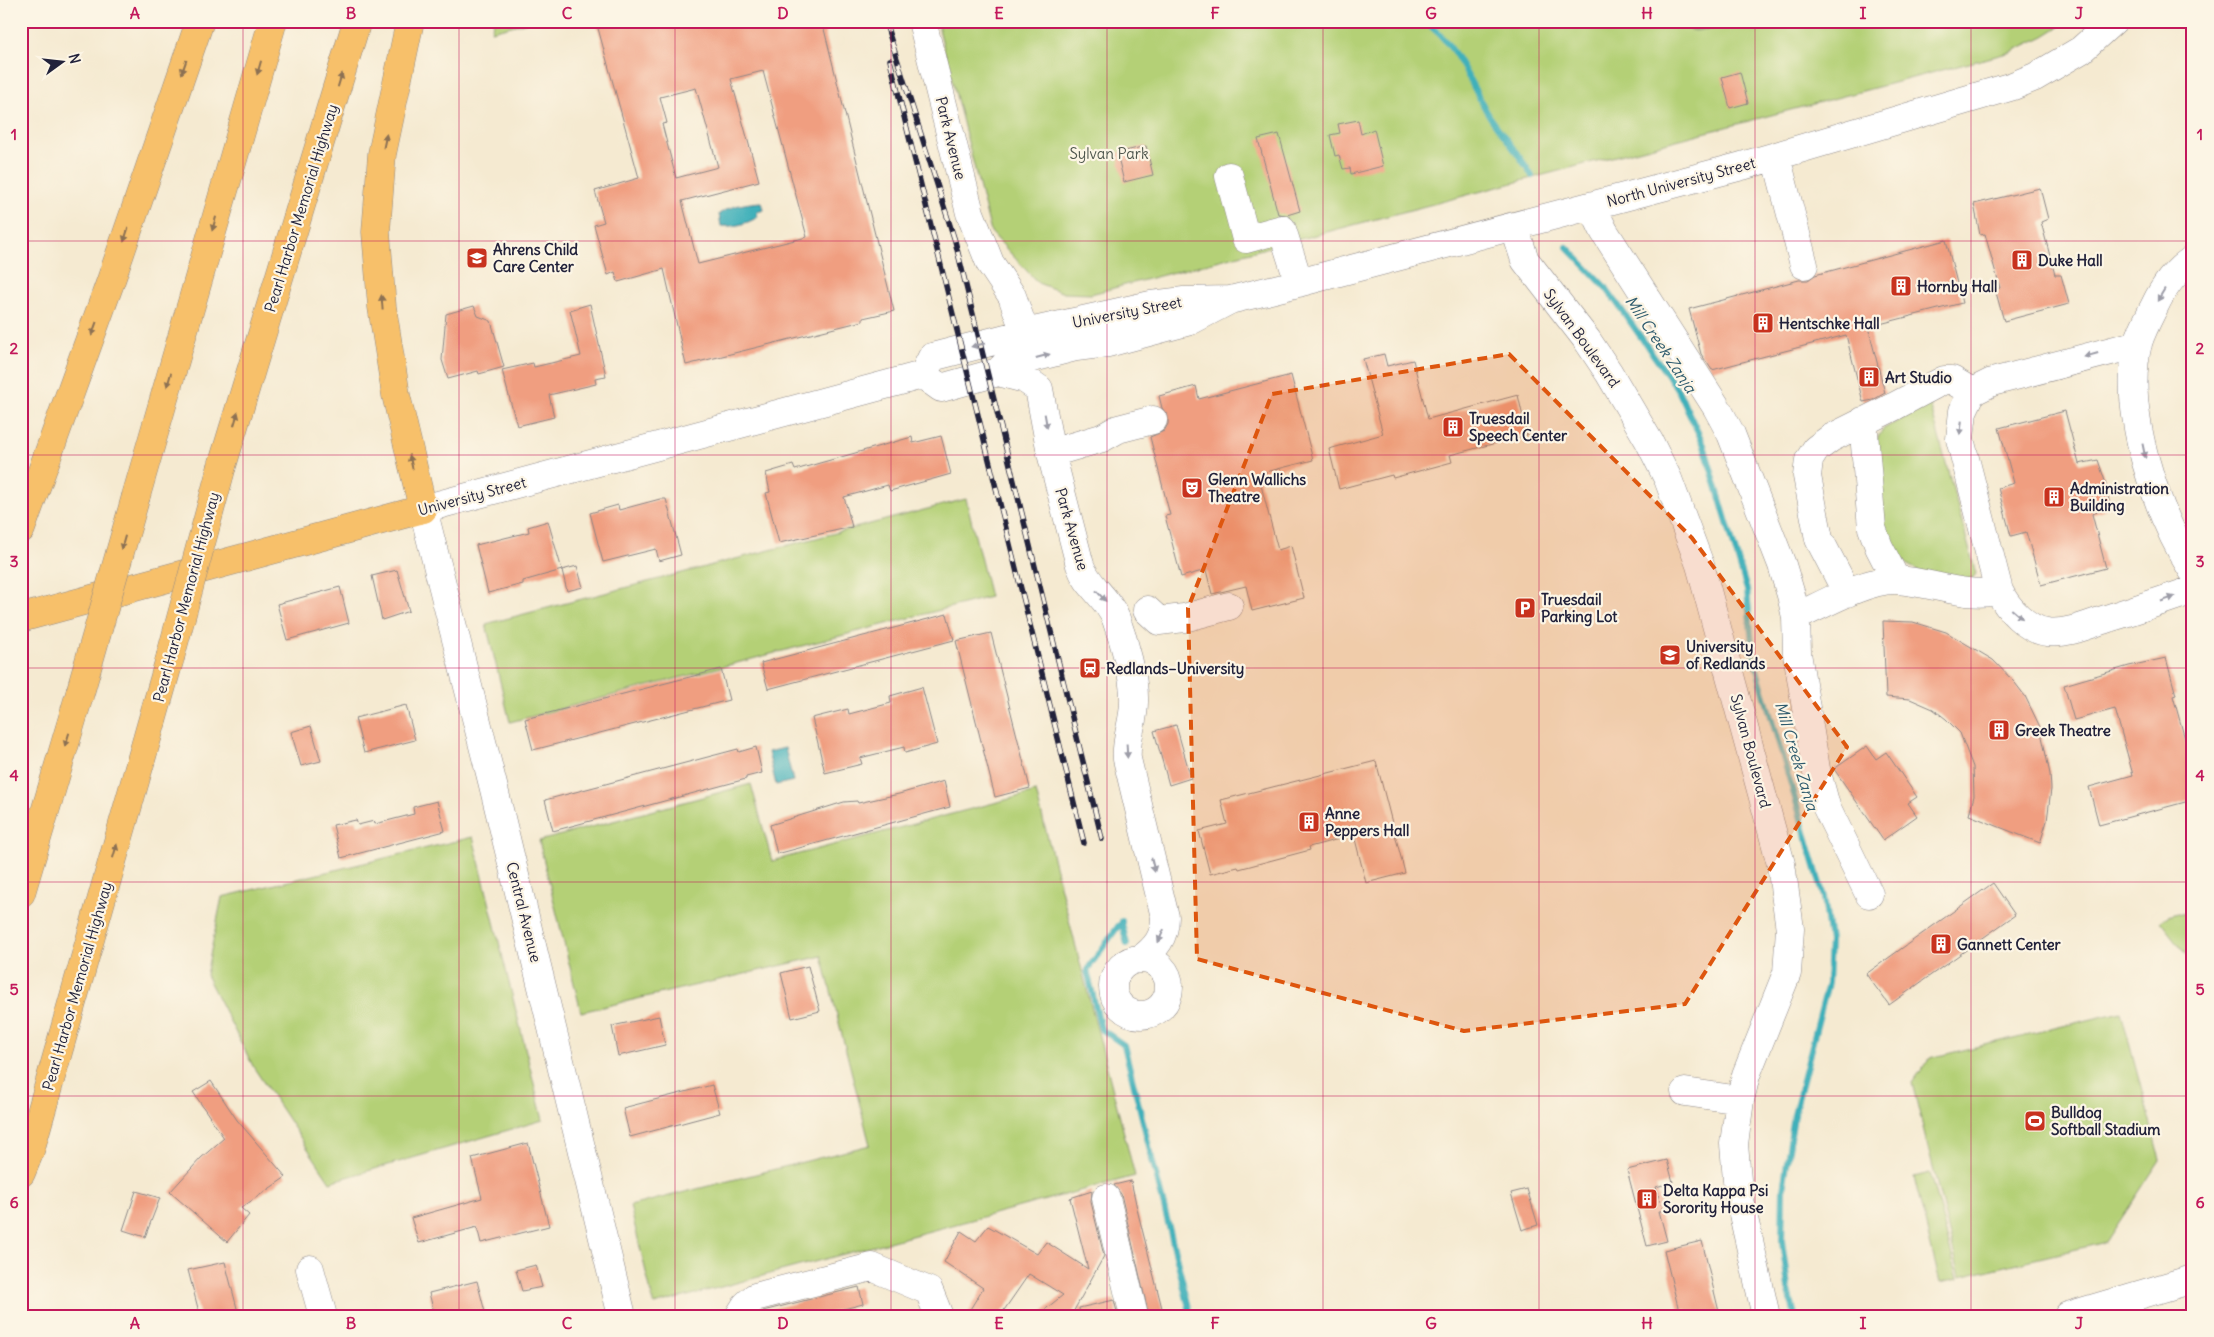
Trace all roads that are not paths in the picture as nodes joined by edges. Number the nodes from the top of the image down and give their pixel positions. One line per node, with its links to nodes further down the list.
1 (200, 21): 24 (main road, one-way to 24)
2 (273, 21): 34 (main road, one-way to 34, bridge)
3 (358, 21): 39 (main road, Pearl Harbor Memorial Highway, one-way to 3, bridge)
4 (410, 21): 23 (main road, one-way to 4)
5 (922, 21): 15 (street, Park Avenue)
6 (2113, 21): 7 (street, North University Street)
7 (1776, 156): 9 (street, North University Street); 12 (street)
8 (1229, 176): 13 (street)
9 (1592, 206): 10 (street, North University Street); 32 (street)
10 (1514, 226): 13 (street, North University Street); 38 (street, Sylvan Boulevard)
11 (2193, 259): 16 (street, one-way to 16)
12 (1804, 265)
13 (1299, 283): 14 (street, North University Street)
14 (1230, 300): 15 (street, University Street); 17 (street, University Street, one-way to 14)
15 (1025, 333): 18 (street, University Street, one-way to 18)
16 (2138, 344): 19 (street, one-way to 19); 25 (street, one-way to 25)
17 (998, 372): 18 (street, University Street); 22 (street, Park Avenue, one-way to 22)
18 (923, 375): 23 (street, University Street)
19 (1972, 392): 21 (street); 28 (street, one-way to 28)
20 (1153, 420): 22 (street)
21 (1863, 421): 26 (street); 29 (street)
22 (1051, 453): 36 (street, Park Avenue, one-way to 36)
23 (423, 509): 33 (main road, University Street); 44 (street, Central Avenue)
24 (21, 529)
25 (2193, 571)
26 (1896, 580): 28 (street); 29 (street)
27 (2193, 590): 28 (street, one-way to 27)
28 (2000, 591)
29 (1847, 593): 32 (street)
30 (1229, 606): 31 (street)
31 (1147, 610)
32 (1796, 617): 35 (street)
33 (21, 618)
34 (21, 893)
35 (1869, 894)
36 (1140, 959)
37 (1685, 1092): 38 (street)
38 (1740, 1100): 48 (street, Sylvan Boulevard)
39 (26, 1162)
40 (1106, 1198): 47 (street)
41 (310, 1269): 43 (street)
42 (2193, 1279): 49 (street)
43 (323, 1316)
44 (622, 1316)
45 (739, 1316): 46 (street)
46 (939, 1316)
47 (1134, 1316)
48 (1766, 1316)
49 (2068, 1316)

